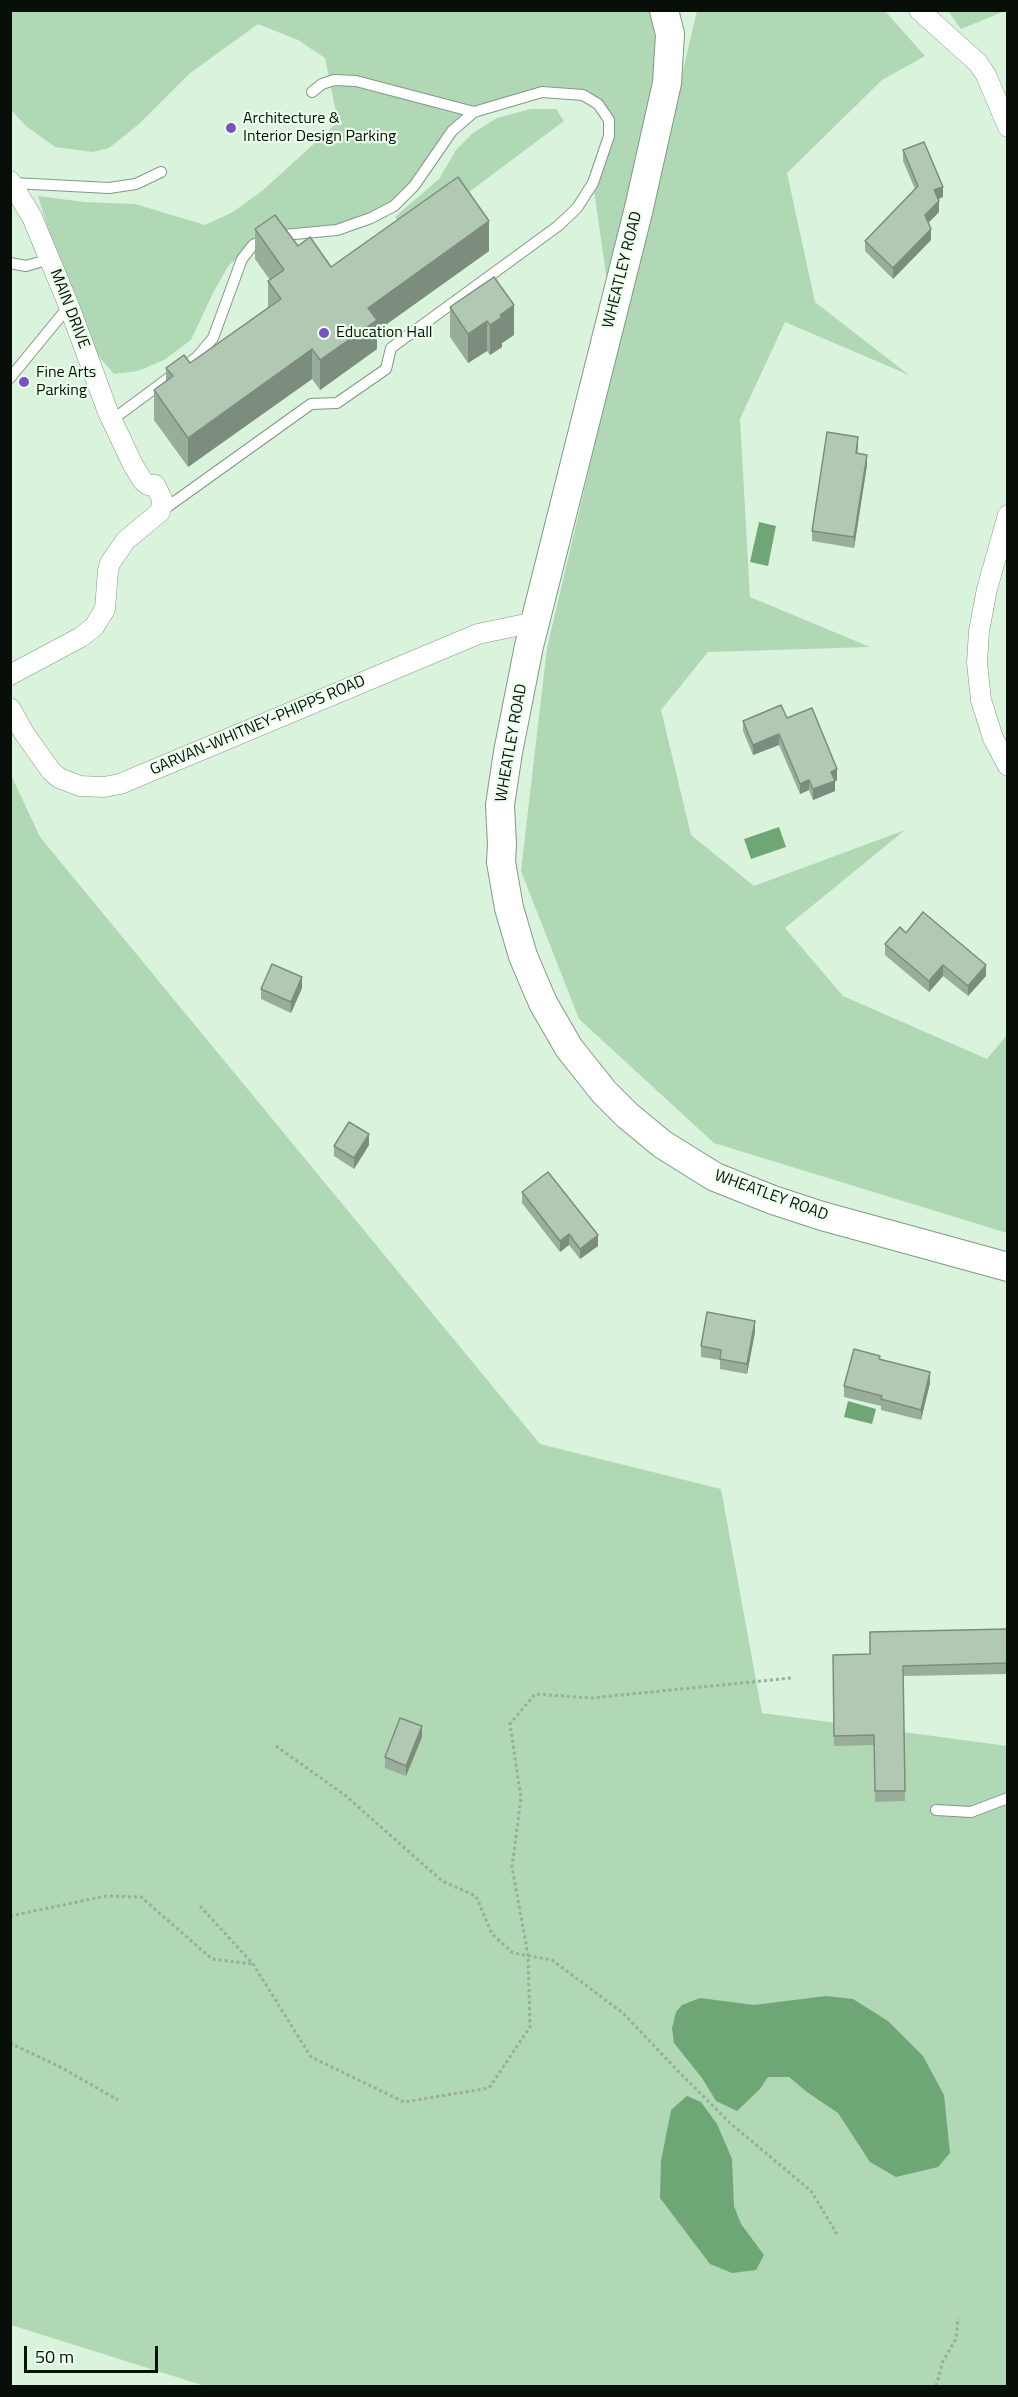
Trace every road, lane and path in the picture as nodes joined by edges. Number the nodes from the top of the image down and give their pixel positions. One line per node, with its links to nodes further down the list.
1 (664, 10): 15 (main road, WHEATLEY ROAD)
2 (919, 10): 5 (street)
3 (312, 92): 4 (lane)
4 (474, 112): 12 (lane); 13 (lane)
5 (1008, 127)
6 (161, 172): 7 (lane)
7 (12, 182): 8 (street, MAIN DRIVE)
8 (50, 259): 9 (lane); 10 (street, MAIN DRIVE)
9 (10, 262)
10 (69, 306): 11 (lane); 12 (street, MAIN DRIVE)
11 (10, 378)
12 (112, 420): 13 (street, MAIN DRIVE)
13 (160, 512): 16 (street)
14 (1008, 515): 18 (street)
15 (535, 622): 17 (street, GARVAN-WHITNEY-PHIPPS ROAD); 19 (main road, WHEATLEY ROAD)
16 (10, 675)
17 (10, 708)
18 (1008, 766)
19 (1008, 1267)
20 (791, 1678): 26 (path)
21 (276, 1746): 26 (path)
22 (1008, 1798): 23 (lane)
23 (936, 1809)
24 (200, 1906): 27 (path)
25 (10, 1916): 27 (path)
26 (528, 1957): 27 (path); 30 (path)
27 (253, 1964)
28 (10, 2043): 29 (path)
29 (118, 2100)
30 (837, 2234)
31 (958, 2318): 32 (path)
32 (936, 2386)

